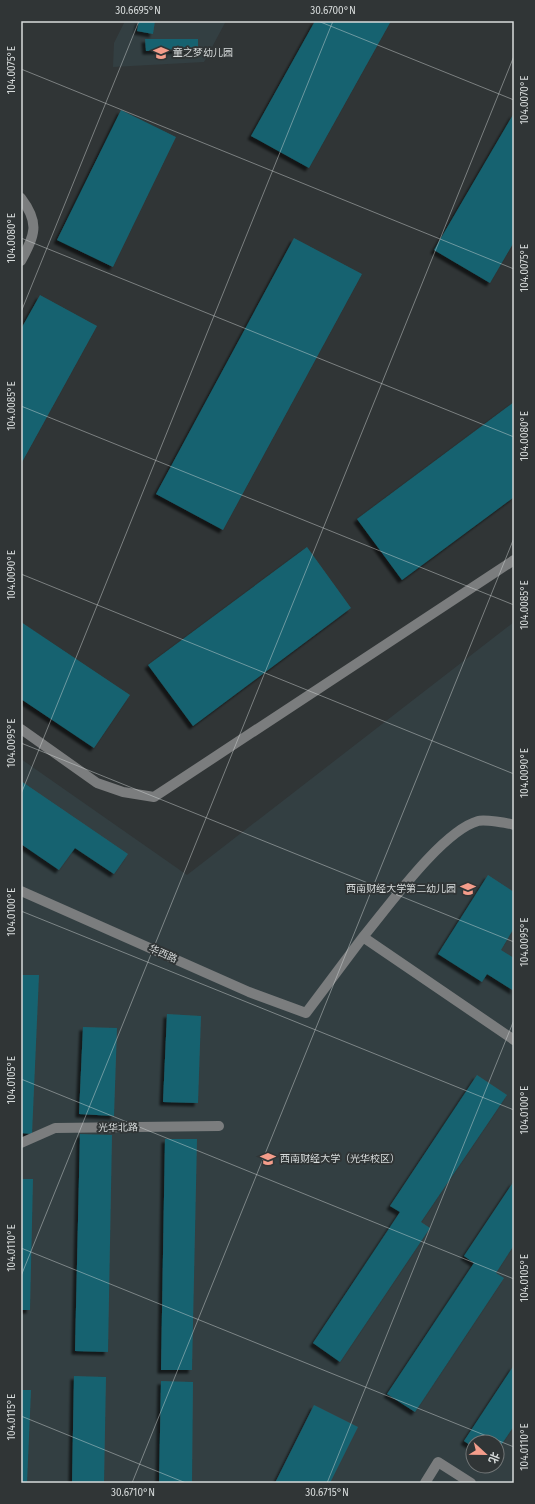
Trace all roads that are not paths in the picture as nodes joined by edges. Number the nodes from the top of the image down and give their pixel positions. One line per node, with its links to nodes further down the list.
1 (21, 198): 2 (street)
2 (21, 261)
3 (514, 560): 4 (street)
4 (21, 729)
5 (514, 826): 7 (street)
6 (21, 890): 7 (street, 华西路)
7 (363, 937): 8 (street)
8 (514, 1040)
9 (219, 1126): 10 (street, 光华北路)
10 (21, 1143)
11 (425, 1483): 12 (street)
12 (471, 1483)

